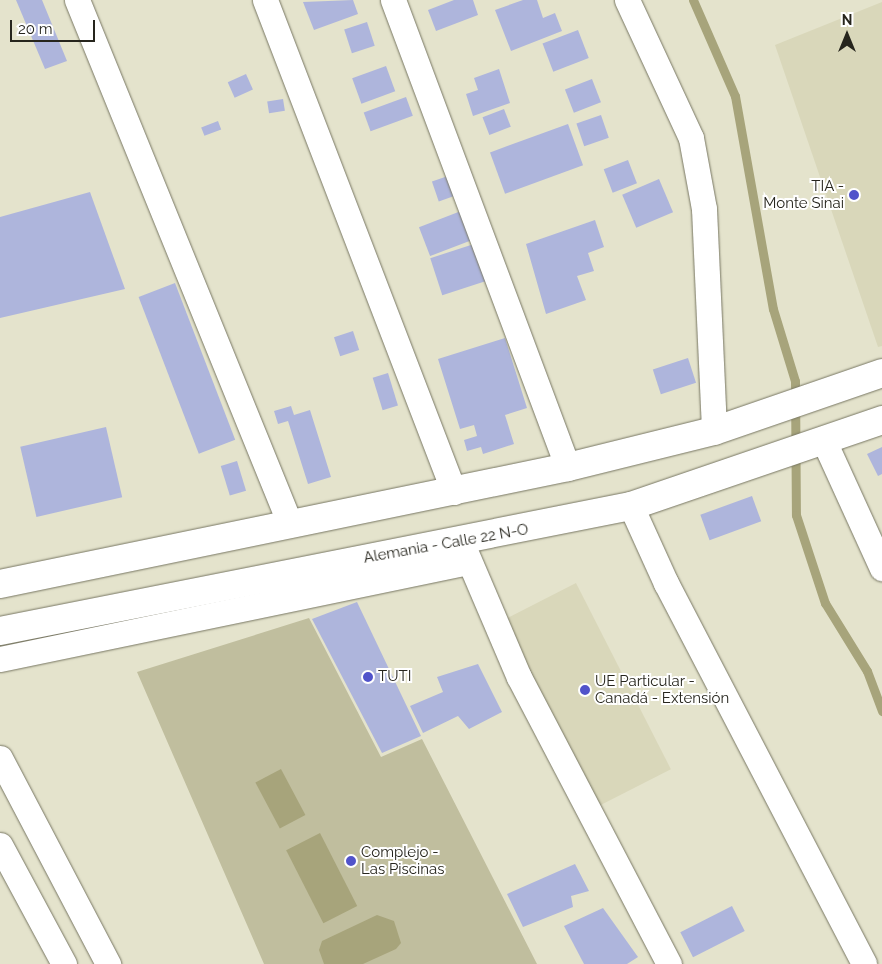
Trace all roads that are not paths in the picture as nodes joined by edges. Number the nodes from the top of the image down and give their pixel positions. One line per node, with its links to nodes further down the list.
1 (77, 0): 12 (street)
2 (265, 0): 10 (street)
3 (393, 0): 9 (street)
4 (627, 0): 7 (street)
5 (876, 375): 7 (street)
6 (882, 420): 8 (street, Alemania - Calle 22 N-O)
7 (724, 427): 9 (street)
8 (816, 445): 11 (street, Alemania - Calle 22 N-O); 14 (street)
9 (568, 467): 10 (street)
10 (454, 492): 12 (street)
11 (631, 506): 13 (street, Alemania - Calle 22 N-O); 23 (street)
12 (290, 524): 15 (street)
13 (464, 550): 16 (street, Alemania - Calle 22 N-O); 17 (street); 22 (street)
14 (882, 568)
15 (0, 584)
16 (0, 631)
17 (0, 659)
18 (0, 758): 21 (street)
19 (0, 845): 20 (street)
20 (64, 964)
21 (108, 964)
22 (669, 964)
23 (864, 964)

